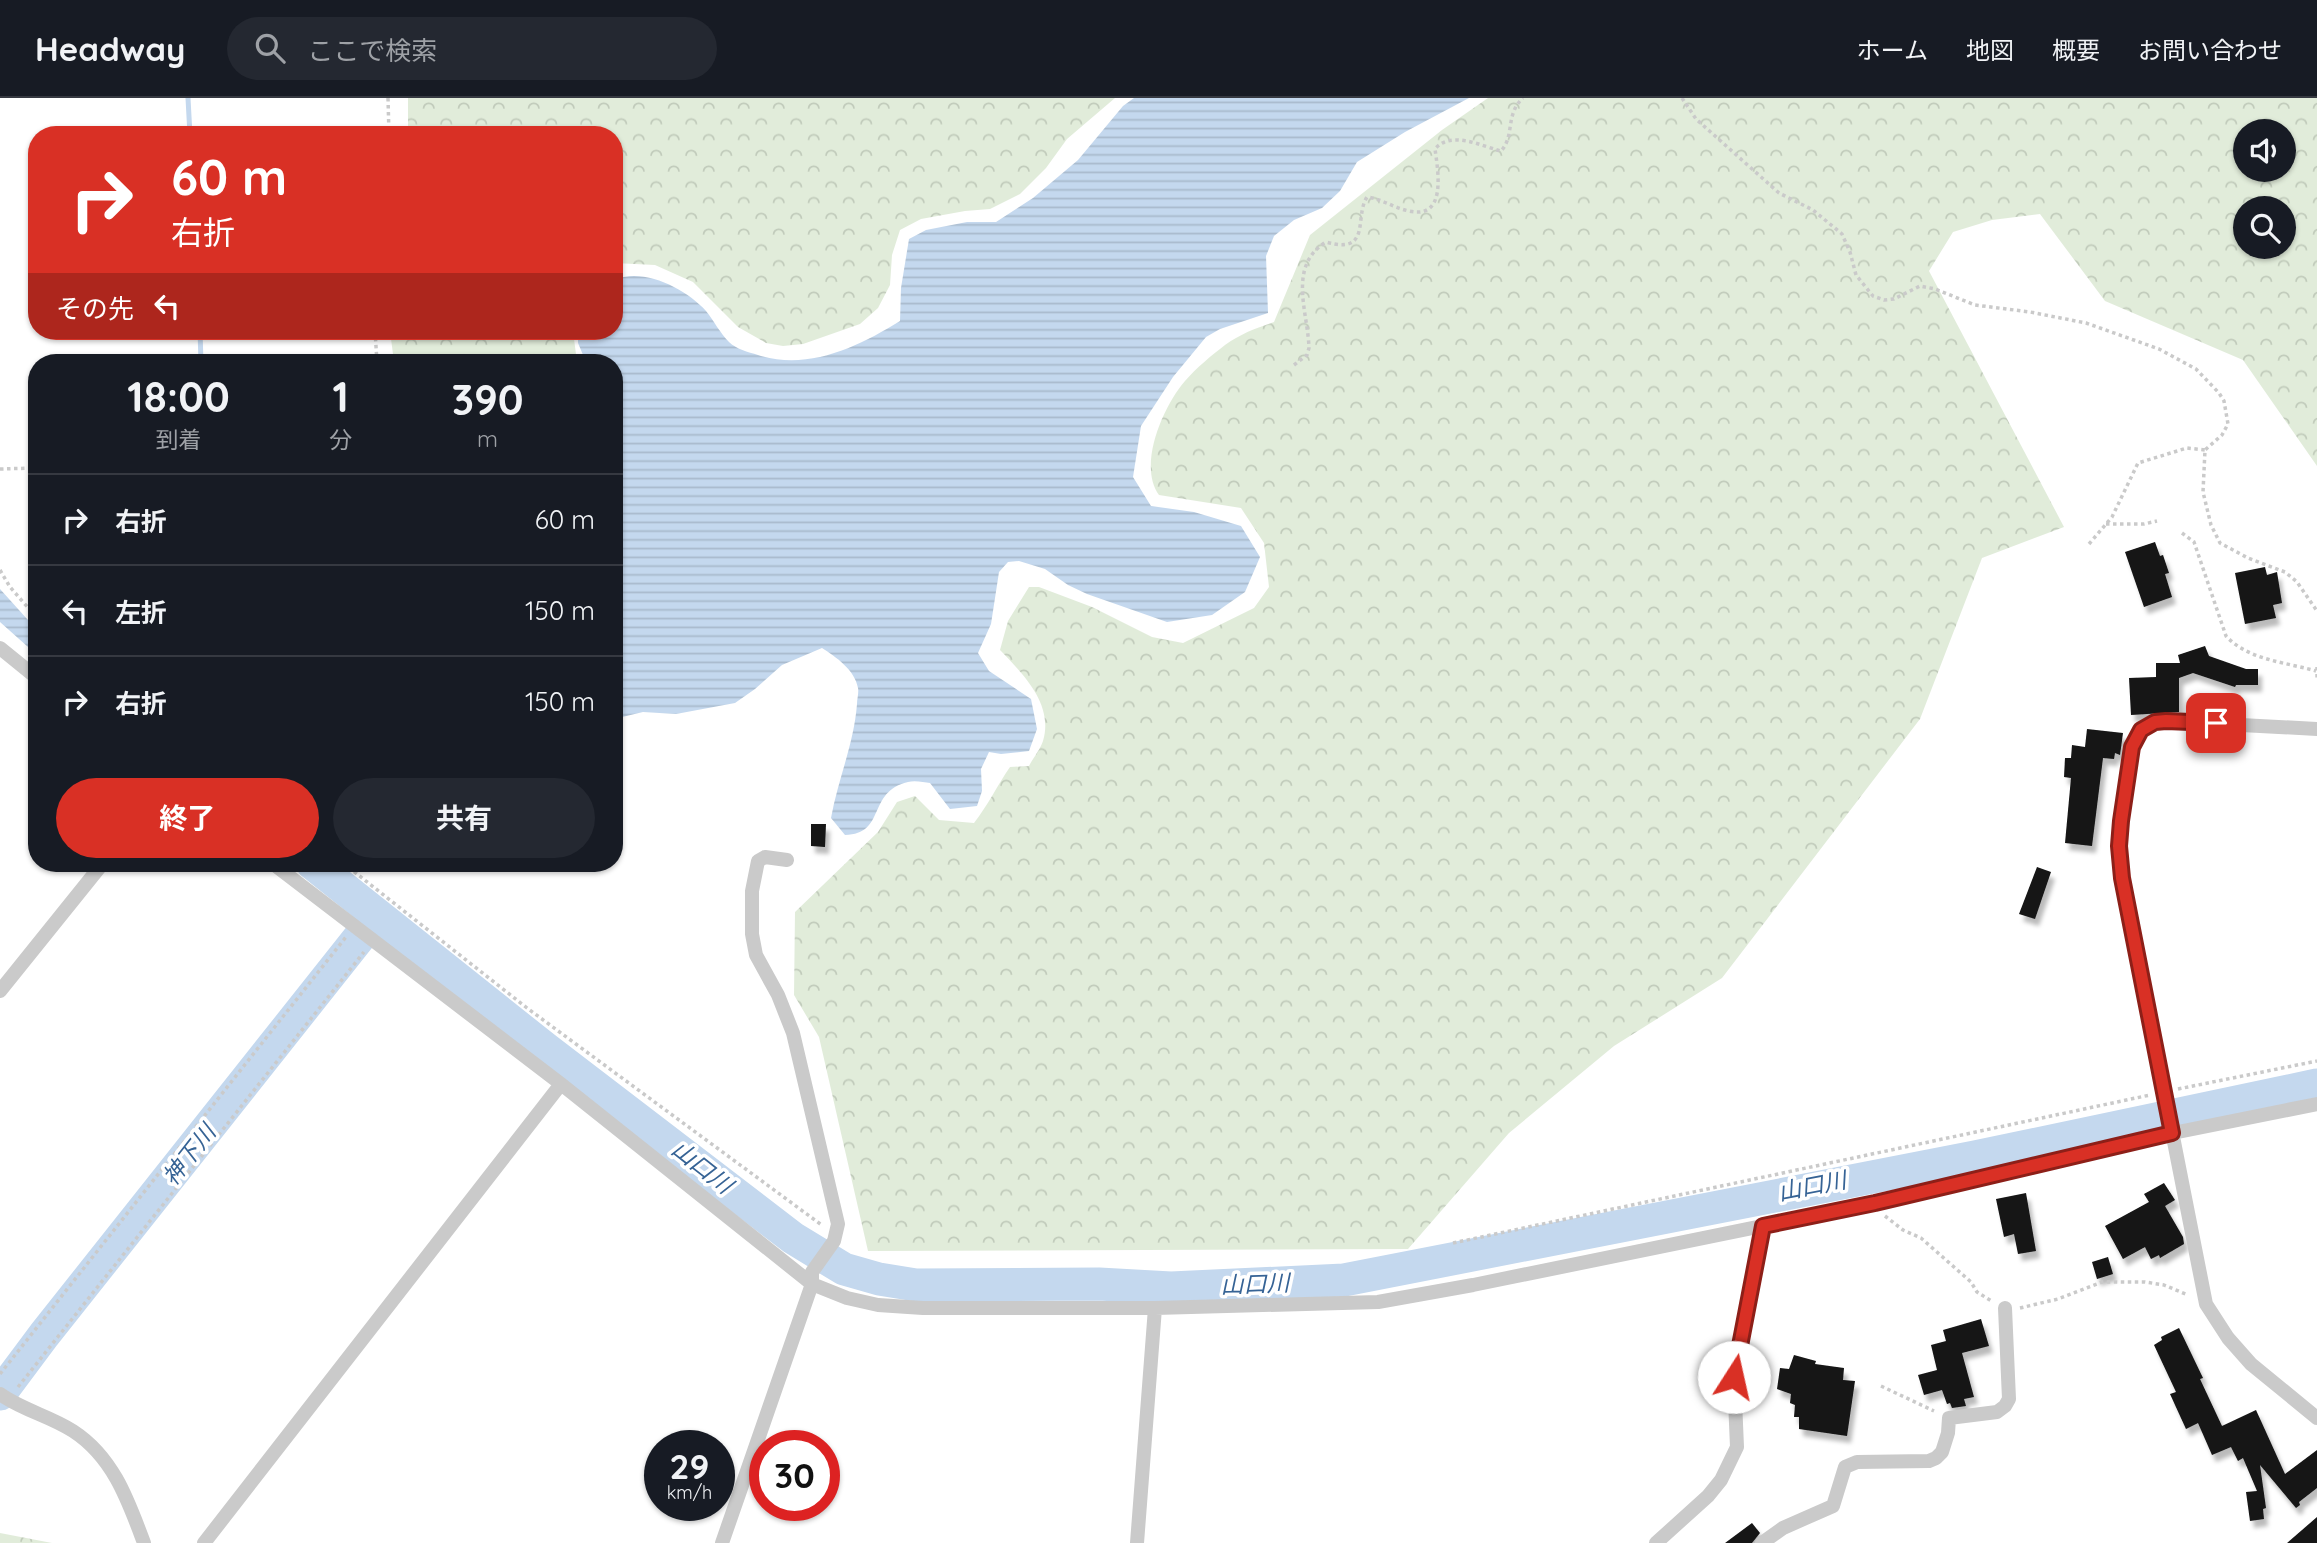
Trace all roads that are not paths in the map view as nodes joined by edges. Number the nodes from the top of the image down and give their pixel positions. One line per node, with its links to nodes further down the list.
1 (0, 648): 2 (street)
2 (28, 671)
3 (2317, 729): 10 (street)
4 (786, 860): 12 (street)
5 (96, 872): 7 (street)
6 (284, 872): 8 (street)
7 (0, 991)
8 (561, 1084): 12 (street); 18 (street)
9 (2317, 1104): 10 (street)
10 (2172, 1130): 11 (street); 16 (street)
11 (1763, 1226): 13 (street); 21 (street)
12 (812, 1278): 13 (street); 19 (street)
13 (1155, 1308): 20 (street)
14 (2005, 1308): 22 (street)
15 (4, 1397): 17 (street)
16 (2317, 1419)
17 (144, 1543)
18 (204, 1543)
19 (722, 1543)
20 (1137, 1543)
21 (1656, 1543)
22 (1762, 1543)

